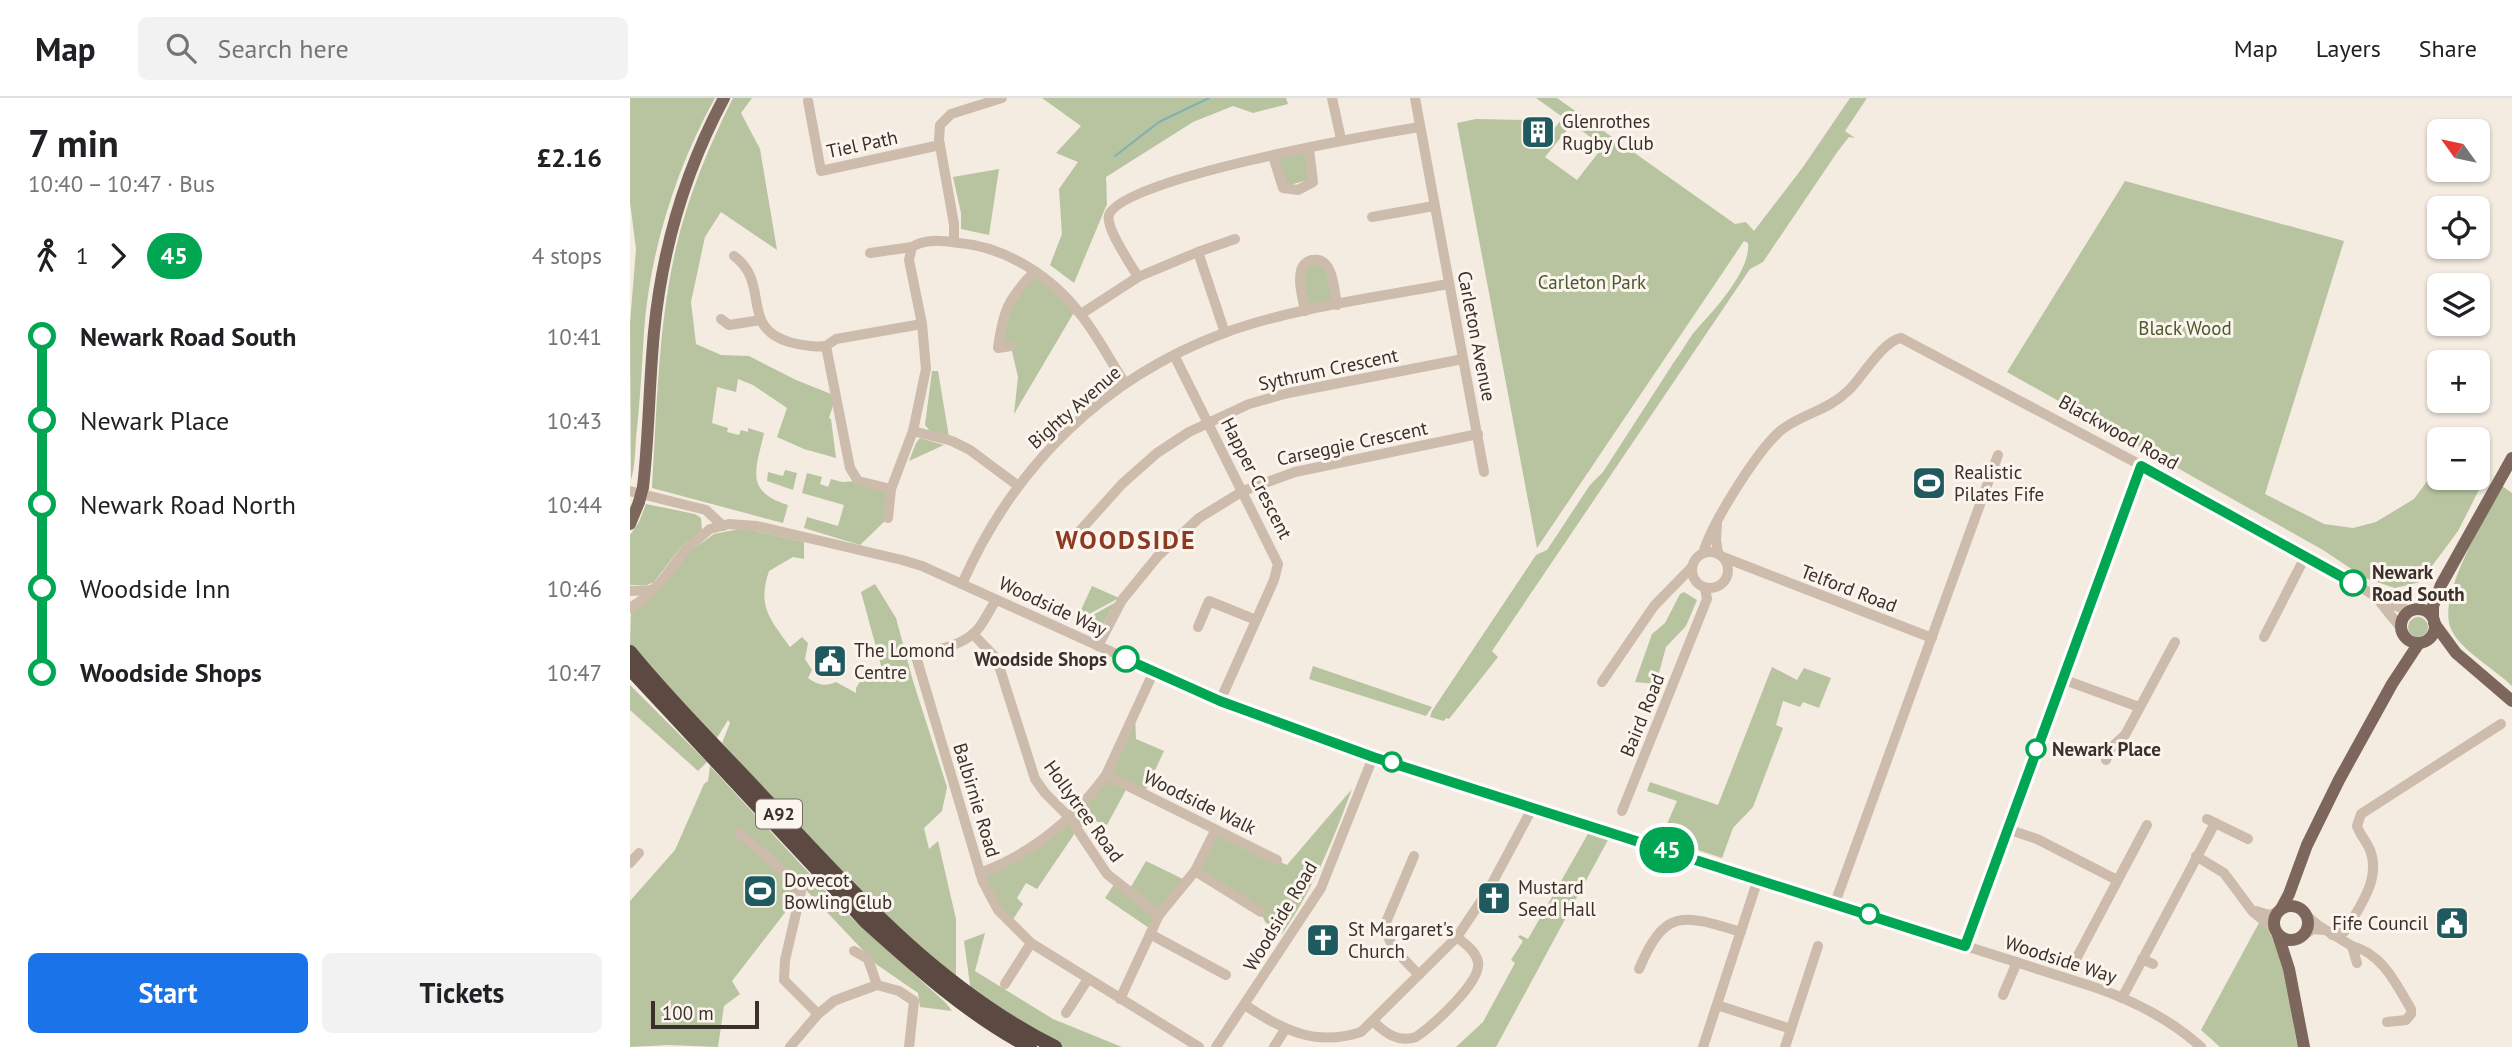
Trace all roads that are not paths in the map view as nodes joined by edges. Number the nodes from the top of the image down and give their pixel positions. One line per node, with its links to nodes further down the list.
1 (724, 98): 42 (main road)
2 (1002, 98): 8 (street)
3 (1332, 98): 7 (street)
4 (1415, 98): 6 (street, Carleton Avenue)
5 (808, 100): 8 (street, Tiel Path)
6 (1420, 127): 7 (street); 11 (street, Carleton Avenue)
7 (1341, 139): 9 (street)
8 (940, 145): 14 (street)
9 (1309, 149): 10 (street); 10 (street)
10 (1273, 156): 20 (street)
11 (1434, 206): 12 (street); 21 (street, Carleton Avenue)
12 (1372, 217)
13 (1235, 240): 16 (street)
14 (954, 242): 15 (street); 19 (street)
15 (912, 247): 17 (street); 27 (street)
16 (1198, 252): 20 (street); 28 (street)
17 (870, 253)
18 (734, 256): 26 (street)
19 (1034, 272): 24 (street); 30 (street)
20 (1138, 277): 24 (street)
21 (1448, 284): 22 (street, Bighty Avenue); 32 (street, Carleton Avenue)
22 (1337, 305): 23 (street, Bighty Avenue); 23 (street)
23 (1305, 311): 28 (street, Bighty Avenue)
24 (1081, 314): 33 (street)
25 (721, 320): 26 (street)
26 (761, 320): 29 (street)
27 (922, 324): 29 (street); 35 (street)
28 (1225, 333): 31 (street, Bighty Avenue)
29 (826, 346): 43 (street)
30 (1011, 346)
31 (1174, 355): 33 (street, Bighty Avenue); 34 (street, Happer Crescent)
32 (1463, 359): 34 (street, Sythrum Crescent); 36 (street, Carleton Avenue)
33 (1125, 383): 41 (street, Bighty Avenue)
34 (1209, 423): 44 (street, Happer Crescent); 51 (street, Sythrum Crescent)
35 (913, 431): 41 (street); 43 (street)
36 (1478, 434): 40 (street, Carleton Avenue); 44 (street, Carseggie Crescent)
37 (1998, 455): 75 (street)
38 (2512, 458): 59 (main road)
39 (2141, 466): 47 (street, Blackwood Road); 54 (street, Blackwood Road); 84 (street)
40 (1484, 472)
41 (1017, 485): 58 (street, Bighty Avenue)
42 (636, 489): 45 (street); 48 (main road, bridge)
43 (891, 489): 46 (street)
44 (1243, 491): 68 (street, Happer Crescent); 78 (street, Carseggie Crescent)
45 (693, 507): 49 (street); 50 (street)
46 (888, 518)
47 (1717, 520): 52 (street); 53 (street)
48 (630, 524)
49 (723, 526): 50 (street, Woodside Way); 58 (street, Woodside Way)
50 (710, 529): 61 (street)
51 (1078, 533)
52 (1703, 553): 53 (street); 55 (street)
53 (1721, 555): 56 (street, Telford Road); 57 (street)
54 (2305, 557): 64 (street, Blackwood Road); 74 (street)
55 (1692, 567): 60 (street); 63 (street)
56 (1754, 570): 57 (street); 75 (street, Telford Road)
57 (1725, 579): 60 (street); 72 (street, Baird Road)
58 (962, 584): 65 (street, Woodside Way)
59 (2441, 585): 67 (main road); 69 (main road)
60 (1702, 586): 63 (street); 72 (street, Baird Road)
61 (653, 590): 62 (street); 66 (street)
62 (630, 591)
63 (1665, 592): 85 (street)
64 (2375, 597): 67 (street, Blackwood Road); 71 (street, Blackwood Road)
65 (996, 600): 73 (street); 78 (street, Woodside Way)
66 (630, 608)
67 (2415, 610): 69 (main road); 71 (main road)
68 (1256, 620): 70 (street); 88 (street, Happer Crescent)
69 (2434, 621): 77 (main road); 80 (main road)
70 (1198, 626)
71 (2402, 630): 77 (main road); 86 (main road)
72 (1694, 633): 96 (street, Baird Road)
73 (973, 634): 97 (street, Hollytree Road); 109 (street, Balbirnie Road)
74 (2264, 636)
75 (1932, 638): 113 (street)
76 (2175, 642): 90 (street)
77 (2421, 642): 80 (main road); 86 (main road)
78 (1098, 646): 82 (street, Woodside Way)
79 (630, 652): 137 (highway, A92)
80 (2456, 653): 89 (main road)
81 (630, 669): 87 (highway, A92)
82 (1154, 671): 88 (street, Woodside Way); 94 (street)
83 (630, 678): 87 (highway, A92)
84 (2062, 679): 90 (street); 99 (street)
85 (1602, 681)
86 (2392, 684): 112 (main road)
87 (657, 699): 137 (highway, A92)
88 (1220, 701): 92 (street, Woodside Way)
89 (2512, 701)
90 (2139, 707): 93 (street)
91 (2501, 724): 121 (street)
92 (1373, 757): 95 (street, Woodside Way); 147 (street, Woodside Road)
93 (2106, 760)
94 (1106, 775): 97 (street); 100 (street, Woodside Walk)
95 (1533, 807): 110 (street, Woodside Way); 123 (street)
96 (1622, 811)
97 (1069, 817): 109 (street); 118 (street, Hollytree Road)
98 (2147, 825): 111 (street)
99 (2007, 829): 111 (street); 127 (street)
100 (1215, 831): 106 (street, Woodside Walk); 108 (street)
101 (739, 833): 150 (street)
102 (2248, 839): 105 (street)
103 (639, 853): 107 (street)
104 (1414, 856): 139 (street)
105 (2196, 856): 114 (street); 130 (street)
106 (1278, 860)
107 (630, 863)
108 (1195, 870): 117 (street); 118 (street)
109 (980, 873): 125 (street, Balbirnie Road)
110 (1758, 879): 113 (street, Woodside Way); 119 (street)
111 (2117, 880): 131 (street)
112 (2294, 881): 115 (main road); 116 (main road)
113 (1835, 903): 127 (street, Woodside Way)
114 (2249, 907): 115 (street); 120 (street)
115 (2279, 911): 116 (main road); 120 (main road)
116 (2302, 911): 121 (street); 124 (main road)
117 (1261, 912)
118 (1159, 915): 122 (street)
119 (1741, 932): 135 (street); 148 (street)
120 (2276, 932): 124 (main road); 136 (main road)
121 (2329, 932): 124 (street); 128 (street)
122 (1150, 934): 138 (street); 145 (street)
123 (1457, 937): 139 (street); 156 (street)
124 (2301, 937): 136 (main road)
125 (1031, 943): 140 (street, Balbirnie Road); 141 (street)
126 (1818, 946): 153 (street)
127 (1965, 946): 132 (street, Woodside Way)
128 (2352, 946): 133 (street); 152 (street)
129 (854, 951): 142 (street)
130 (2143, 959): 134 (street); 144 (street)
131 (2076, 961)
132 (2017, 962): 143 (street); 144 (street, Woodside Way)
133 (2357, 963)
134 (2153, 964)
135 (1639, 969)
136 (2289, 969): 167 (main road)
137 (932, 973): 146 (highway, A92)
138 (1226, 975)
139 (1419, 975): 151 (street)
140 (1088, 979): 145 (street, Balbirnie Road); 149 (street)
141 (1005, 984)
142 (877, 985): 150 (street); 158 (street)
143 (2003, 995)
144 (2122, 998): 166 (street, Woodside Way)
145 (1121, 999): 161 (street, Balbirnie Road)
146 (970, 1003): 159 (highway, A92); 160 (highway, A92)
147 (1245, 1005): 154 (street); 162 (street, Woodside Road)
148 (1717, 1005): 153 (street); 164 (street)
149 (1066, 1013)
150 (818, 1014): 157 (street)
151 (1373, 1021): 154 (street); 155 (street)
152 (2388, 1022)
153 (1791, 1029): 165 (street)
154 (1284, 1031): 163 (street)
155 (1392, 1042): 156 (street)
156 (1410, 1043)
157 (790, 1047)
158 (909, 1047)
159 (1030, 1047)
160 (1055, 1047)
161 (1199, 1047)
162 (1216, 1047)
163 (1274, 1047)
164 (1703, 1047)
165 (1785, 1047)
166 (2201, 1047)
167 (2304, 1047)

